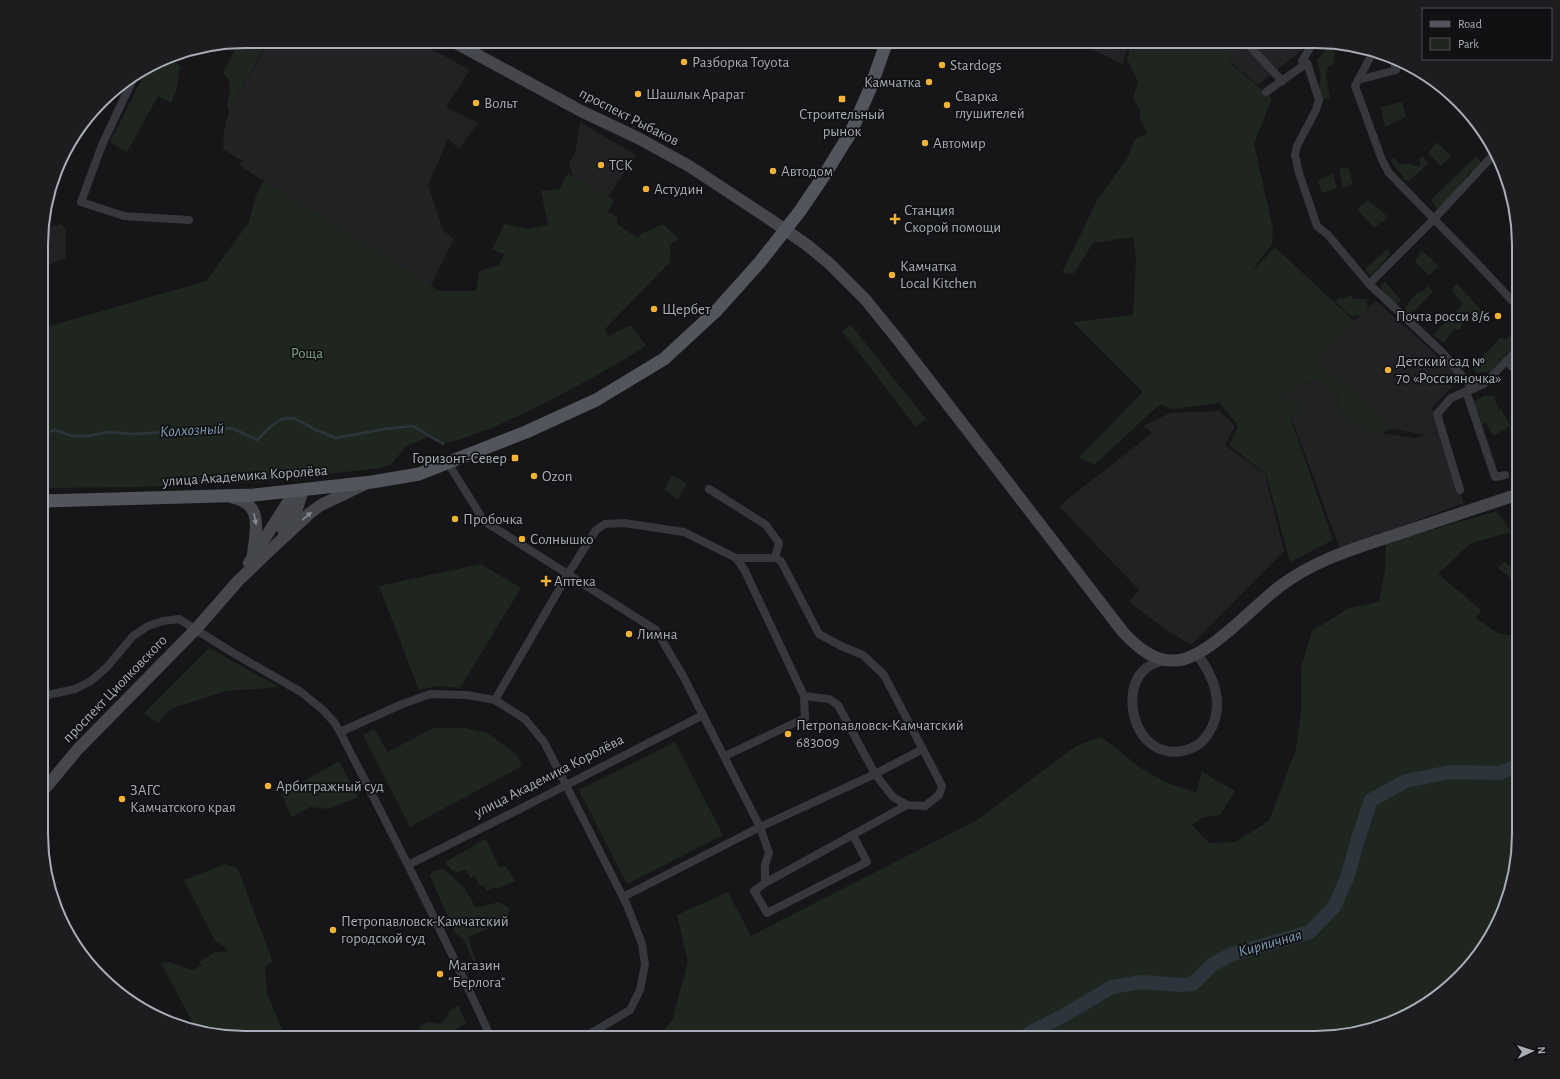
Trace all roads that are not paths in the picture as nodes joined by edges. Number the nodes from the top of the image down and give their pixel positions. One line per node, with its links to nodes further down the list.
1 (465, 48): 15 (main road, проспект Рыбаков)
2 (885, 48): 15 (main road, улица Академика Королёва)
3 (1251, 48): 9 (street)
4 (1310, 48): 6 (street)
5 (1371, 56): 8 (street)
6 (1307, 63): 9 (street); 16 (street)
7 (1395, 65): 8 (street)
8 (1358, 80): 13 (street)
9 (1282, 81): 11 (street)
10 (130, 85): 14 (street)
11 (1266, 92)
12 (1491, 157): 13 (street)
13 (1434, 218): 16 (street); 17 (street)
14 (189, 220)
15 (786, 230): 22 (main road, улица Академика Королёва); 39 (main road, проспект Рыбаков)
16 (1369, 284): 21 (street)
17 (1512, 301)
18 (1512, 355): 19 (street)
19 (1506, 361): 20 (street); 21 (street)
20 (1512, 367)
21 (1470, 390): 23 (street); 26 (street)
22 (448, 463): 24 (main road, улица Академика Королёва); 35 (street)
23 (1505, 475)
24 (372, 482): 27 (main road, улица Академика Королёва); 31 (main road, проспект Циолковского, one-way to 24)
25 (709, 489): 34 (street)
26 (1460, 490)
27 (299, 491): 28 (main road, улица Академика Королёва); 31 (main road, проспект Циолковского); 32 (main road, проспект Циолковского)
28 (228, 496): 30 (main road, улица Академика Королёва); 32 (main road, one-way to 32)
29 (1512, 496): 38 (main road)
30 (48, 501)
31 (266, 554): 36 (main road, проспект Циолковского)
32 (253, 558): 36 (main road, проспект Циолковского)
33 (736, 558): 34 (street); 35 (street); 41 (street)
34 (775, 558): 45 (street)
35 (568, 574): 42 (street); 43 (street)
36 (238, 581): 37 (main road, проспект Циолковского)
37 (196, 629): 40 (street, проспект Циолковского); 44 (street); 48 (main road, проспект Циолковского)
38 (1197, 654): 39 (main road); 39 (street)
39 (1164, 660)
40 (48, 695)
41 (804, 696): 46 (street); 47 (street)
42 (495, 700): 44 (street); 49 (street)
43 (703, 715): 46 (street); 49 (street, улица Академика Королёва)
44 (340, 732): 53 (street)
45 (923, 749): 47 (street); 50 (street)
46 (725, 756): 51 (street)
47 (875, 774): 50 (street); 51 (street)
48 (48, 785)
49 (566, 786): 53 (street, улица Академика Королёва); 55 (street)
50 (907, 805): 52 (street)
51 (760, 826): 54 (street); 55 (street)
52 (854, 835): 54 (street); 54 (street)
53 (408, 865): 56 (street)
54 (765, 883)
55 (623, 897): 57 (street)
56 (488, 1031)
57 (595, 1031)

